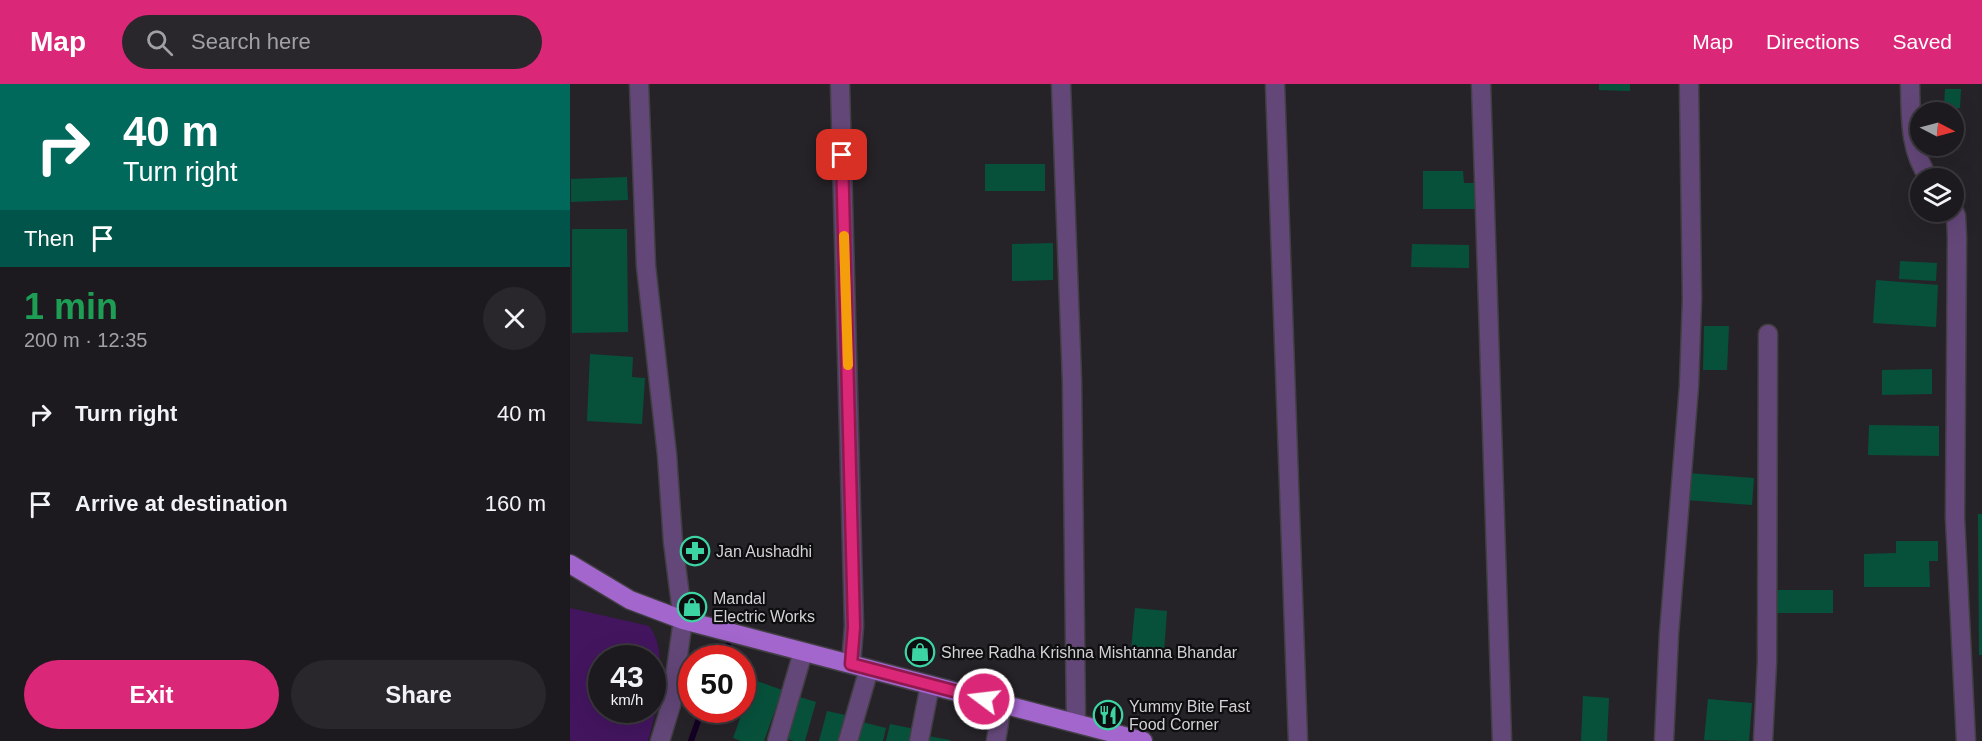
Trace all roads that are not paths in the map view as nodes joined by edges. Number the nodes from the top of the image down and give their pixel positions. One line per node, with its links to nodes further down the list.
1 (639, 84): 12 (street)
2 (840, 84): 14 (street)
3 (1061, 84): 17 (street)
4 (1275, 84): 24 (street)
5 (1481, 84): 25 (street)
6 (1689, 84): 26 (street)
7 (1910, 84): 8 (street)
8 (1923, 168)
9 (1957, 222): 28 (street)
10 (1768, 334): 27 (street)
11 (572, 568): 12 (main road)
12 (683, 620): 13 (main road); 20 (street)
13 (803, 652): 14 (main road); 21 (street)
14 (860, 667): 15 (main road); 22 (street)
15 (930, 685): 16 (main road); 19 (street)
16 (1002, 704): 17 (main road); 18 (street)
17 (1076, 723): 23 (main road)
18 (997, 735)
19 (919, 739)
20 (660, 741)
21 (777, 741)
22 (848, 741)
23 (1143, 741)
24 (1298, 741)
25 (1502, 741)
26 (1664, 741)
27 (1763, 741)
28 (1966, 741)

